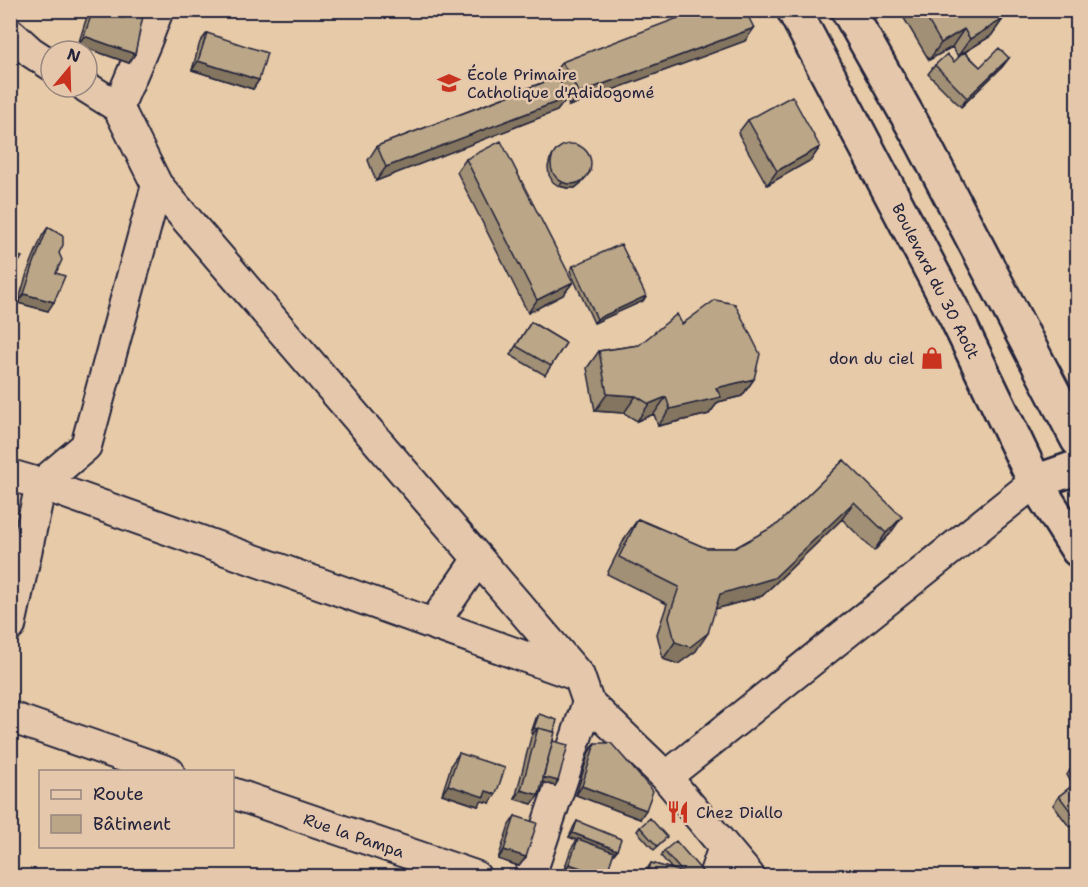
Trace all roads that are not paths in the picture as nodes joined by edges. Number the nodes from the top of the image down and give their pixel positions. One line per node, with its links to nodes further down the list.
1 (158, 10): 7 (street)
2 (794, 10): 12 (highway, Boulevard du 30 Août)
3 (848, 10): 9 (highway)
4 (10, 33): 5 (street)
5 (39, 57)
6 (99, 95): 7 (street)
7 (118, 107): 8 (street)
8 (157, 185): 13 (street); 15 (street)
9 (1077, 440)
10 (1077, 467): 12 (highway)
11 (10, 475): 13 (street)
12 (1035, 482): 14 (highway, Boulevard du 30 Août); 21 (street)
13 (40, 484): 16 (street); 17 (street)
14 (1074, 536)
15 (478, 559): 16 (street); 18 (street)
16 (433, 624): 18 (street)
17 (10, 626)
18 (584, 689): 21 (street); 25 (street)
19 (10, 717): 20 (street)
20 (166, 770)
21 (666, 777): 23 (street)
22 (234, 794): 24 (street, Rue la Pampa)
23 (724, 847): 26 (street); 27 (street)
24 (475, 876)
25 (530, 876)
26 (714, 876)
27 (749, 876)

